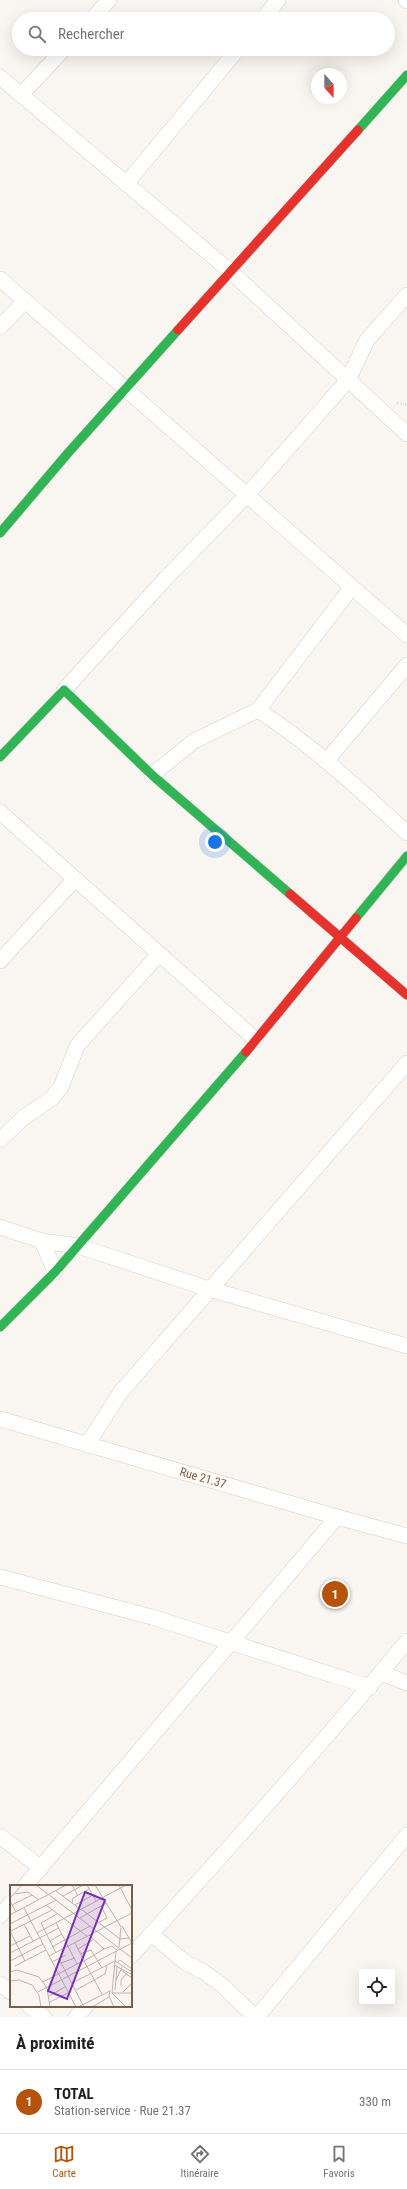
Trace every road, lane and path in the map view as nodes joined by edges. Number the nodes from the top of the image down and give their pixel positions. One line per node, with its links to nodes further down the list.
1 (109, 0): 3 (street)
2 (278, 0): 4 (street)
3 (98, 12)
4 (269, 12)
5 (57, 56): 9 (street)
6 (232, 56): 10 (street)
7 (407, 75): 11 (street)
8 (0, 77): 9 (street)
9 (21, 95): 10 (street)
10 (126, 184): 11 (street)
11 (231, 272): 16 (street); 17 (street)
12 (0, 279): 14 (street)
13 (407, 295): 16 (street)
14 (25, 301): 15 (street); 17 (street)
15 (0, 327)
16 (348, 380): 18 (street); 19 (street)
17 (126, 388): 19 (street); 20 (street)
18 (407, 434)
19 (247, 495): 21 (street); 24 (street)
20 (0, 532)
21 (352, 587): 22 (street); 25 (street)
22 (407, 635)
23 (407, 665): 27 (street)
24 (64, 690): 26 (street); 28 (street)
25 (258, 710): 27 (street); 28 (street)
26 (0, 757)
27 (327, 760): 30 (street)
28 (152, 775): 33 (street)
29 (0, 812): 32 (street)
30 (407, 833)
31 (407, 856): 33 (street)
32 (75, 879): 34 (street); 35 (street)
33 (341, 938): 36 (street); 37 (street)
34 (159, 954): 37 (street); 39 (street)
35 (0, 960)
36 (407, 995)
37 (256, 1040): 42 (street)
38 (407, 1063): 44 (street)
39 (0, 1140)
40 (0, 1227): 41 (street)
41 (42, 1241): 42 (street); 43 (street)
42 (78, 1246): 43 (street); 44 (street)
43 (55, 1272): 45 (street)
44 (209, 1289): 46 (street); 48 (street)
45 (0, 1327)
46 (407, 1346)
47 (0, 1419): 48 (street, Rue 21.37)
48 (87, 1444): 49 (street, Rue 21.37)
49 (337, 1517): 50 (street, Rue 21.37); 53 (street)
50 (407, 1536)
51 (0, 1577): 53 (street)
52 (407, 1641): 54 (street)
53 (231, 1643): 56 (street); 59 (street)
54 (381, 1673): 55 (street); 56 (street)
55 (407, 1683)
56 (370, 1687): 63 (street)
57 (407, 1834): 71 (street)
58 (0, 1836): 59 (street)
59 (41, 1868): 60 (street)
60 (26, 1885)
61 (10, 1904): 62 (street)
62 (0, 1916)
63 (151, 1934): 64 (street); 71 (street)
64 (132, 1955)
65 (0, 1984): 66 (street)
66 (10, 1991)
67 (30, 2007): 69 (street)
68 (85, 2007): 70 (street)
69 (44, 2017)
70 (76, 2017)
71 (256, 2017)

